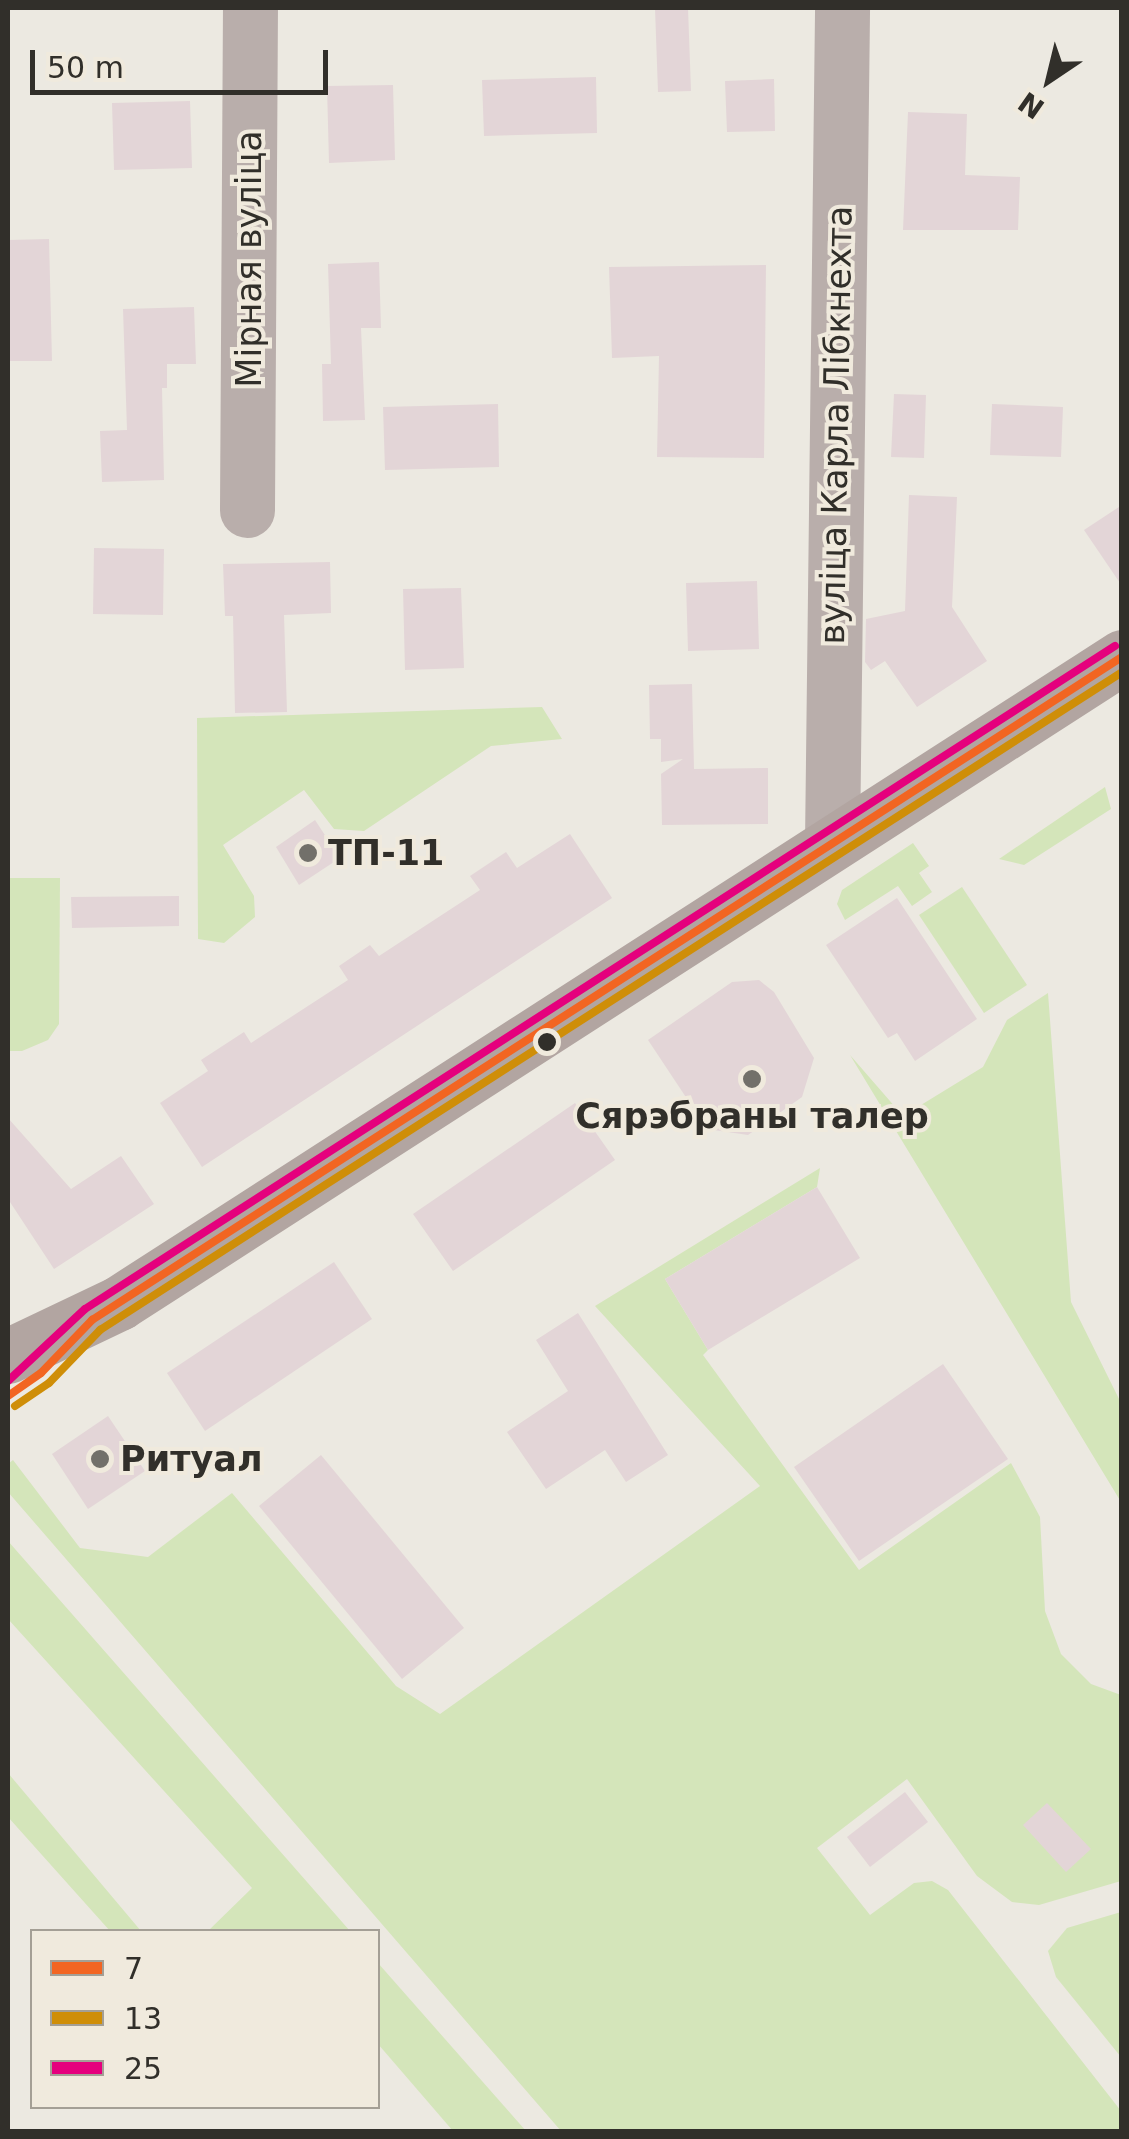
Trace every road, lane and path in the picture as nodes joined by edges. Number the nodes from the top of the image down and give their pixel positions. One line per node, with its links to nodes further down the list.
1 (250, 8): 3 (street, Мірная вуліца)
2 (842, 8): 5 (street, вуліца Карла Лібкнехта)
3 (247, 510)
4 (1122, 657): 5 (main road)
5 (832, 843): 6 (main road)
6 (17, 1360)

